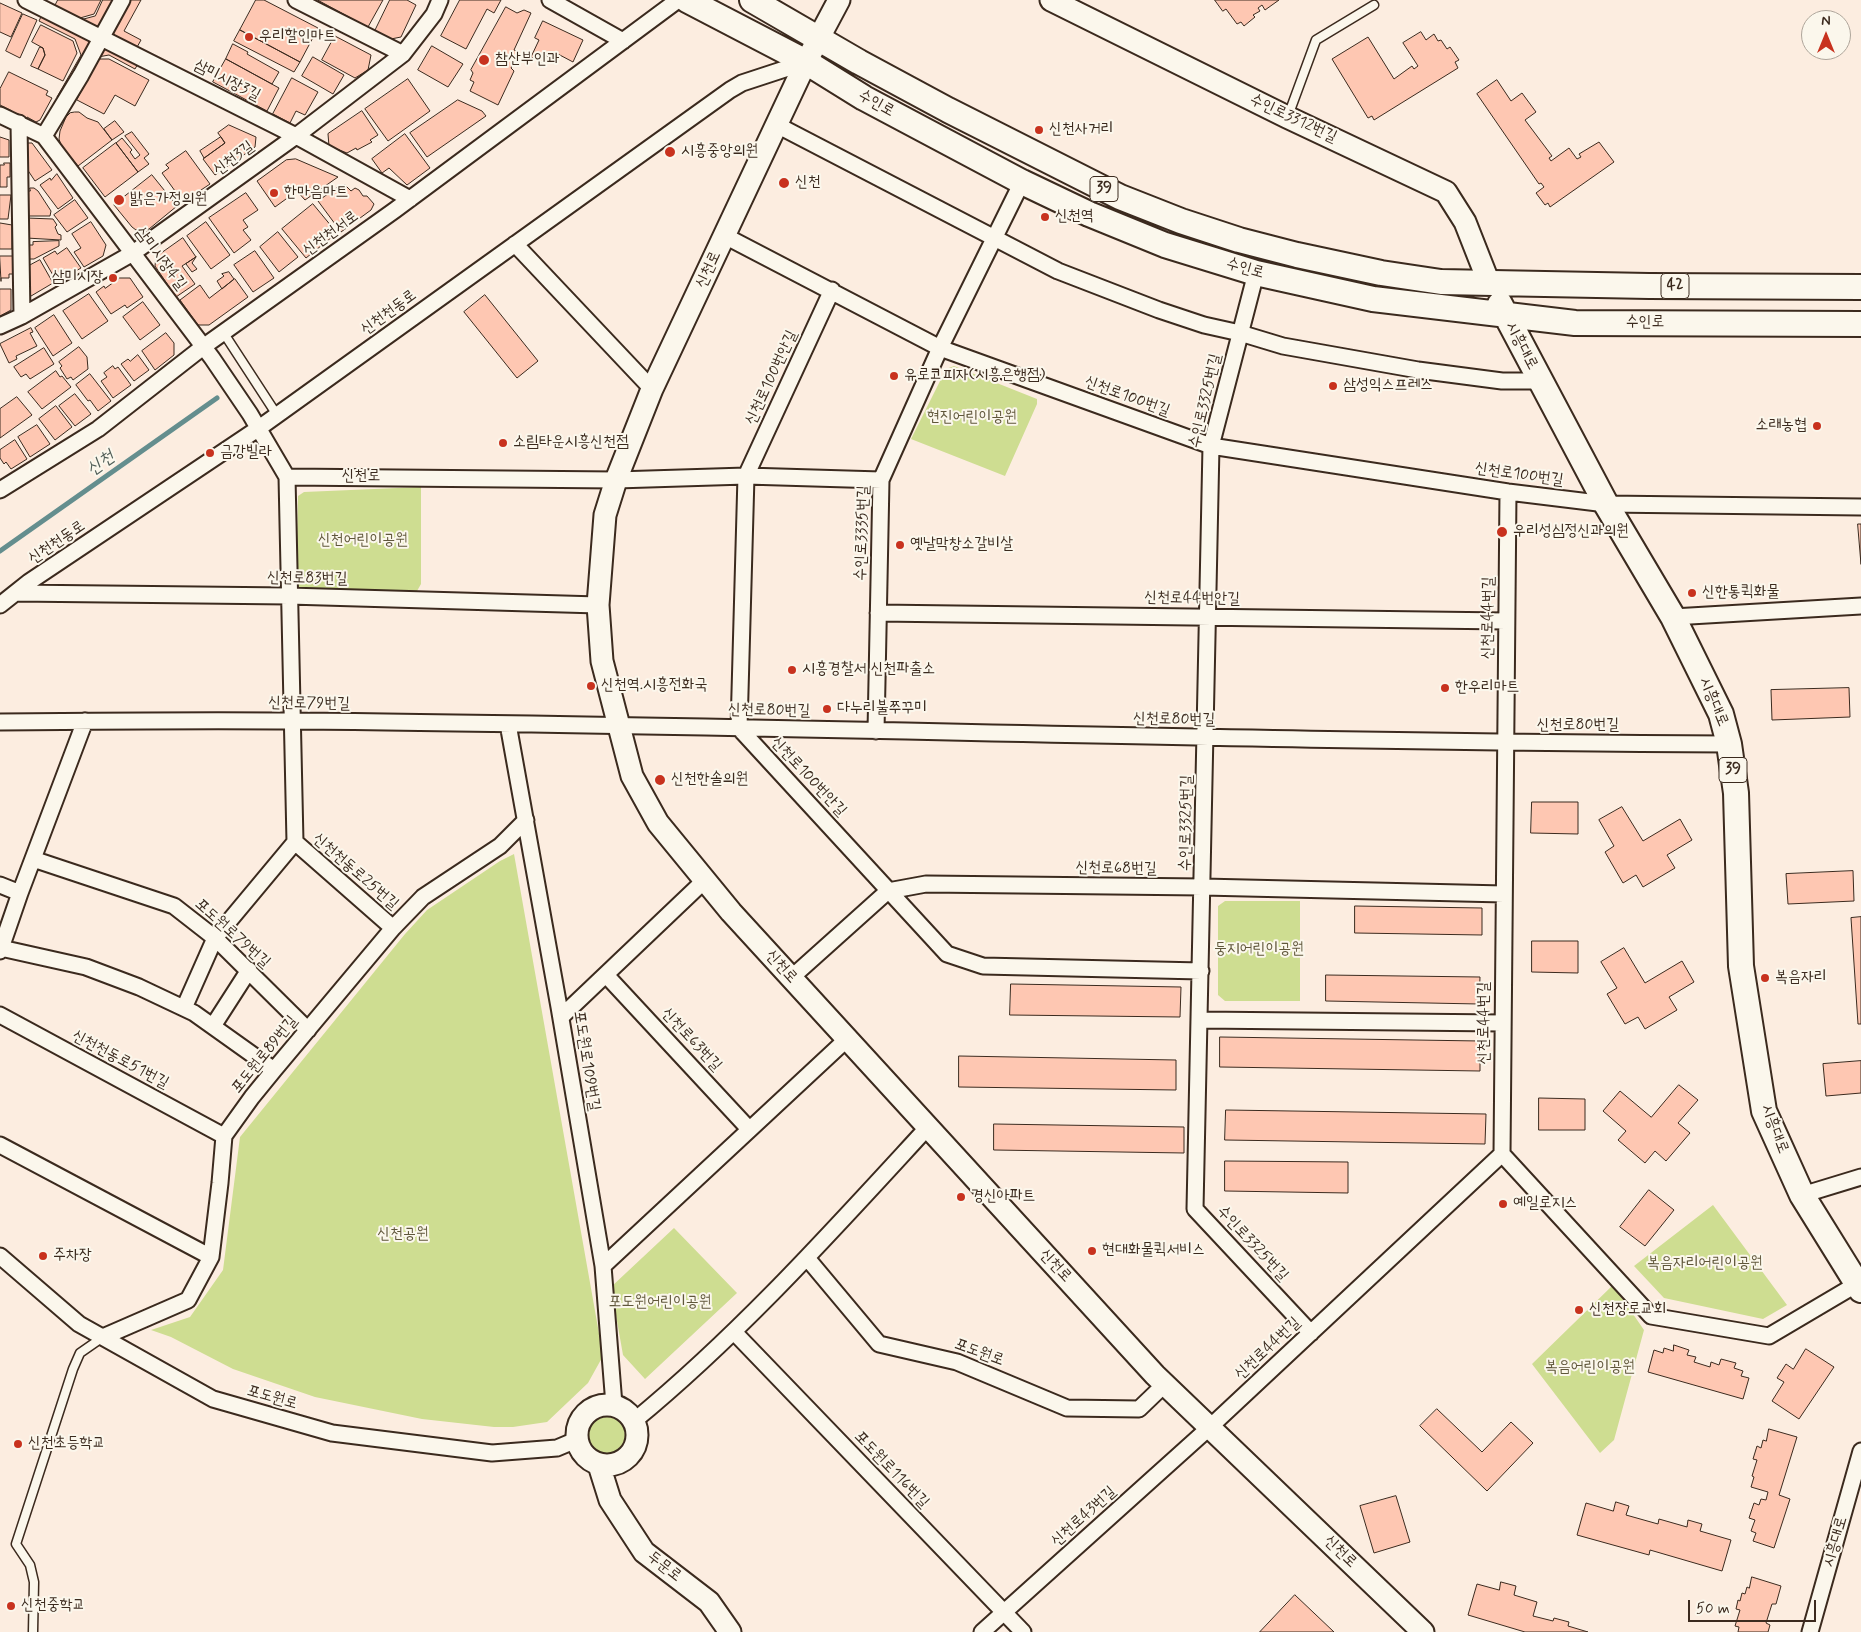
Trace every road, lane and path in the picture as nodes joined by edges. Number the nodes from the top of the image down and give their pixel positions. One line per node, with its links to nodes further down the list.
1 (26, 0): 12 (street, 삼미시장3길)
2 (122, 0): 12 (street)
3 (296, 0): 15 (street)
4 (440, 0): 15 (street, 신천3길)
5 (550, 0): 14 (street)
6 (678, 0): 14 (street, 신천천서로)
7 (687, 0): 16 (main road, 수인로 / 39)
8 (752, 0): 13 (main road, 수인로 / 39)
9 (839, 0): 13 (street, 신천로)
10 (1050, 0): 18 (street, 수인로3312번길)
11 (1374, 5): 18 (lane)
12 (102, 37): 21 (street); 22 (street, 삼미시장3길)
13 (818, 38): 16 (street, 신천로); 30 (main road, 수인로 / 39)
14 (623, 41): 24 (street, 신천천서로)
15 (403, 54): 22 (street, 신천3길)
16 (806, 62): 20 (street, 신천로); 23 (main road, 수인로 / 39); 27 (street, 신천천동로)
17 (0, 115): 19 (street, 삼미시장4길)
18 (1287, 118): 30 (street, 수인로3312번길)
19 (19, 123): 21 (street, 삼미시장4길); 34 (street)
20 (777, 125): 25 (street, 신천로); 26 (street)
21 (44, 136): 28 (street, 삼미시장4길)
22 (296, 136): 24 (street, 삼미시장3길); 28 (street, 신천3길)
23 (1022, 182): 26 (street, 수인로3335번길); 29 (main road, 수인로 / 39)
24 (410, 199): 37 (street, 신천천서로)
25 (725, 236): 32 (street, 신천로100번길); 42 (street, 신천로)
26 (994, 238): 38 (street); 39 (street, 수인로3335번길)
27 (516, 244): 42 (street); 44 (street, 신천천동로)
28 (134, 253): 34 (street, 신천3길); 40 (street, 삼미시장4길)
29 (1256, 273): 33 (main road, 수인로 / 39); 38 (street, 수인로3325번길)
30 (1489, 283): 31 (main road, 수인로 / 42); 33 (main road, 시흥대로 / 39)
31 (1861, 287)
32 (832, 290): 39 (street, 신천로100번길); 47 (street, 신천로100번안길)
33 (1505, 314): 35 (main road, 수인로); 41 (main road, 시흥대로 / 39)
34 (22, 316): 36 (street, 신천3길)
35 (1861, 324)
36 (0, 326)
37 (223, 332): 40 (street, 신천천서로); 44 (lane)
38 (1240, 333): 41 (street); 46 (street, 수인로3325번길)
39 (940, 348): 46 (street, 신천로100번길); 50 (street, 수인로3335번길)
40 (208, 353): 43 (street, 삼미시장4길); 51 (street, 신천천서로)
41 (1540, 382): 53 (main road, 시흥대로 / 39)
42 (652, 389): 49 (street, 신천로)
43 (250, 414): 45 (street, 신천천동로25번길)
44 (277, 415): 45 (street, 신천천동로)
45 (259, 428): 48 (street, 신천천동로25번길); 55 (street, 신천천동로)
46 (1211, 446): 52 (street, 신천로100번길); 61 (street, 수인로3325번길)
47 (746, 476): 49 (street); 50 (street); 69 (street, 신천로100번안길)
48 (287, 477): 49 (street, 신천로); 56 (street, 신천천동로25번길)
49 (616, 480): 58 (street, 신천로)
50 (881, 480): 60 (street, 수인로3335번길)
51 (0, 490)
52 (1508, 492): 53 (street, 신천로100번길); 63 (street, 신천로44번길)
53 (1606, 504): 54 (street, 신천로100번길); 62 (main road, 시흥대로 / 39)
54 (1861, 507)
55 (15, 593): 56 (street, 신천로83번길); 57 (street, 신천천동로)
56 (289, 596): 58 (street, 신천로83번길); 64 (street, 신천천동로25번길)
57 (0, 605)
58 (598, 605): 68 (street, 신천로)
59 (1861, 606): 62 (street)
60 (878, 613): 61 (street, 신천로44번안길); 70 (street, 수인로3335번길)
61 (1208, 617): 63 (street, 신천로44번안길); 71 (street, 수인로3325번길)
62 (1673, 617): 73 (main road, 시흥대로 / 39)
63 (1506, 621): 72 (street, 신천로44번길)
64 (292, 721): 66 (street, 신천로79번길); 67 (street, 신천로79번길); 75 (street, 신천천동로25번길)
65 (0, 722): 66 (street, 신천로79번길)
66 (85, 722): 76 (street)
67 (508, 724): 68 (street, 신천로79번길); 74 (street, 포도원로109번길)
68 (618, 726): 69 (street, 신천로80번길); 77 (street, 신천로)
69 (739, 728): 70 (street, 신천로80번길); 80 (street, 신천로100번안길)
70 (876, 731): 71 (street, 신천로80번길)
71 (1206, 738): 72 (street, 신천로80번길); 79 (street, 수인로3325번길)
72 (1505, 743): 73 (street, 신천로80번길); 82 (street, 신천로44번길)
73 (1729, 744): 105 (main road, 시흥대로 / 39)
74 (526, 820): 83 (street, 포도원로89번길); 92 (street, 포도원로109번길)
75 (295, 842): 83 (street, 신천천동로25번길); 84 (street)
76 (33, 859): 81 (street); 84 (street, 포도원로79번길)
77 (705, 880): 88 (street); 89 (street, 신천로)
78 (0, 885): 81 (street)
79 (1203, 887): 80 (street, 신천로68번길); 82 (street, 신천로68번길); 87 (street, 수인로3325번길)
80 (888, 891): 87 (street, 신천로100번안길); 89 (street)
81 (20, 893): 85 (street)
82 (1504, 894): 94 (street, 신천로44번길)
83 (393, 928): 96 (street, 포도원로89번길)
84 (215, 938): 86 (street, 포도원로79번길); 90 (street)
85 (1, 950): 90 (street)
86 (249, 970): 95 (street); 96 (street, 포도원로79번길)
87 (1201, 971): 93 (street, 수인로3325번길)
88 (606, 975): 92 (street); 100 (street, 신천로63번길)
89 (792, 978): 97 (street, 신천로)
90 (184, 1008): 95 (street)
91 (0, 1015): 101 (street, 신천천동로51번길)
92 (561, 1018): 109 (street, 포도원로109번길)
93 (1200, 1020): 94 (street); 112 (street, 수인로3325번길)
94 (1503, 1023): 103 (street, 신천로44번길)
95 (212, 1026): 98 (street)
96 (308, 1030): 98 (street, 포도원로89번길)
97 (847, 1039): 99 (street, 신천로); 100 (street)
98 (274, 1070): 101 (street, 포도원로89번길)
99 (928, 1128): 108 (street); 114 (street, 신천로)
100 (750, 1129): 109 (street)
101 (224, 1136): 107 (street)
102 (0, 1145): 107 (street)
103 (1502, 1154): 110 (street, 시흥대로); 112 (street, 신천로44번길)
104 (1861, 1177): 105 (street)
105 (1802, 1194): 110 (main road, 시흥대로 / 39)
106 (0, 1256): 113 (street, 포도원로)
107 (211, 1257): 113 (street)
108 (807, 1258): 111 (street); 114 (street, 포도원로)
109 (603, 1266): 115 (street, 포도원로109번길)
110 (1859, 1287)
111 (734, 1332): 116 (street); 121 (street, 포도원로116번길)
112 (1311, 1333): 117 (street, 신천로44번길)
113 (103, 1337): 118 (street, 포도원로); 122 (lane)
114 (1165, 1384): 117 (street, 신천로)
115 (614, 1405): 116 (street); 118 (street)
116 (634, 1421): 120 (street)
117 (1210, 1427): 121 (street, 신천로43번길); 126 (street, 신천로)
118 (576, 1440): 120 (street)
119 (1861, 1451): 127 (street, 시흥대로)
120 (600, 1464): 123 (street, 두문로)
121 (1004, 1612): 124 (street, 신천로43번길); 125 (street, 포도원로116번길)
122 (33, 1632)
123 (730, 1632)
124 (982, 1632)
125 (1023, 1632)
126 (1423, 1632)
127 (1810, 1632)

